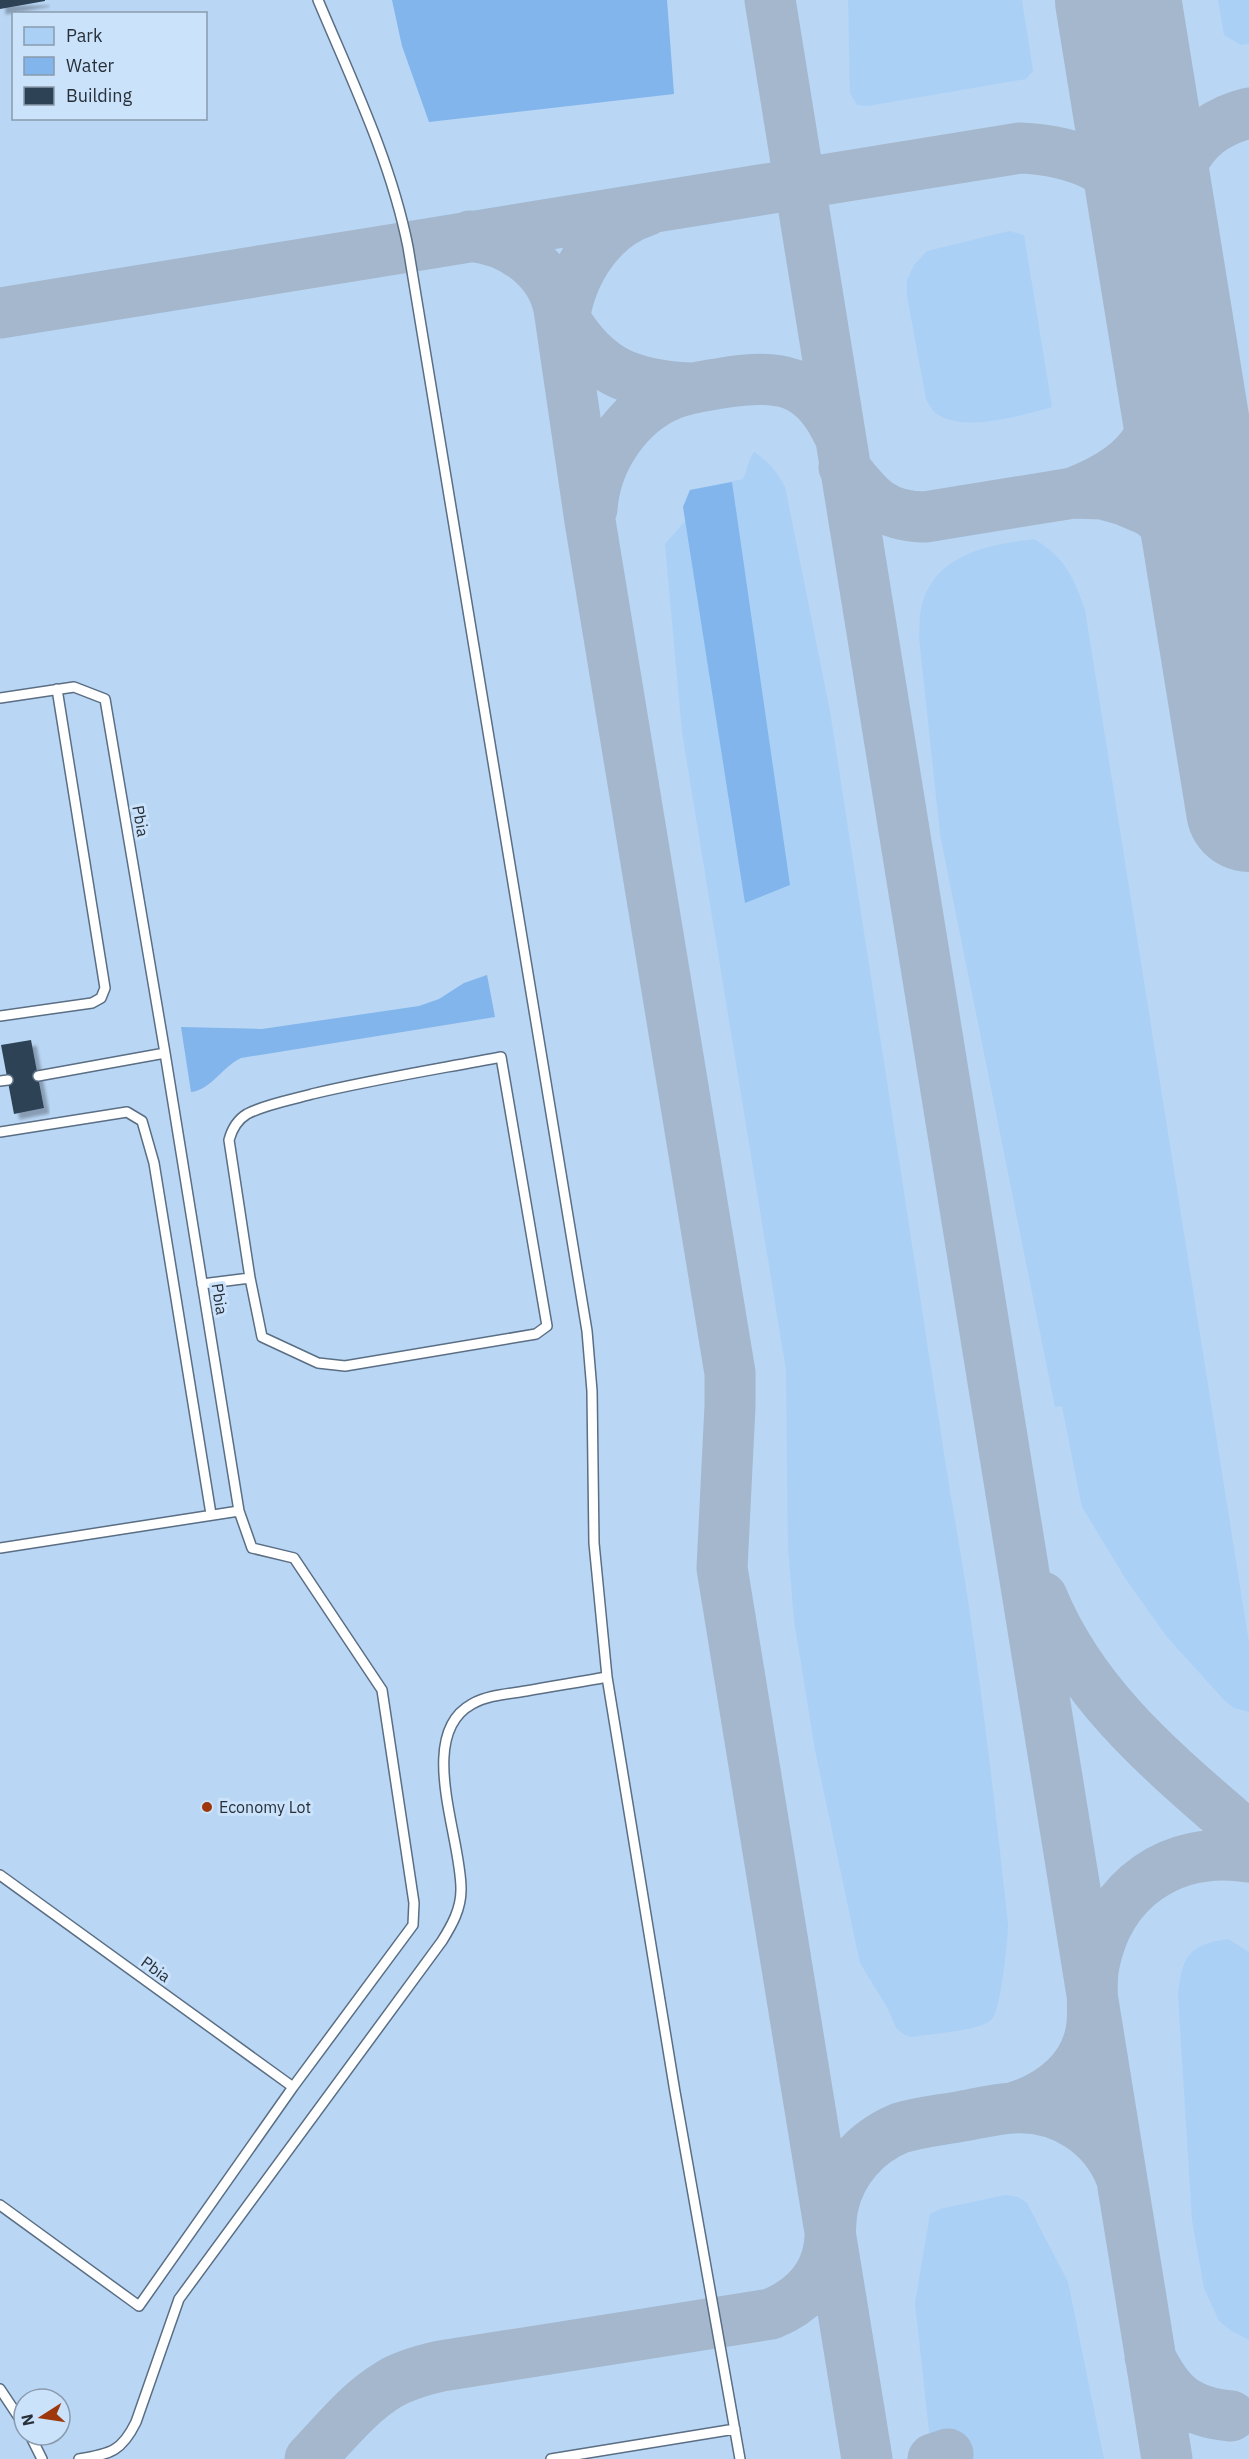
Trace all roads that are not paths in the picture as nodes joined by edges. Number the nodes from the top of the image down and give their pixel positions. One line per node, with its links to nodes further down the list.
1 (318, 0): 13 (lane)
2 (57, 689): 3 (lane, Pbia); 4 (lane); 5 (lane, Pbia)
3 (0, 698)
4 (0, 1016)
5 (165, 1053): 6 (lane); 9 (lane, Pbia)
6 (38, 1076)
7 (0, 1132): 11 (lane)
8 (250, 1278): 8 (lane); 9 (lane)
9 (202, 1284): 10 (lane, Pbia)
10 (239, 1511): 11 (lane); 15 (lane, Pbia)
11 (211, 1514): 12 (lane)
12 (0, 1548)
13 (607, 1677): 19 (lane); 20 (lane)
14 (0, 1875): 15 (lane, Pbia)
15 (293, 2087): 16 (lane)
16 (0, 2205)
17 (0, 2389): 18 (lane)
18 (12, 2407)
19 (735, 2429): 21 (lane); 22 (lane)
20 (80, 2459)
21 (551, 2459)
22 (740, 2459)

